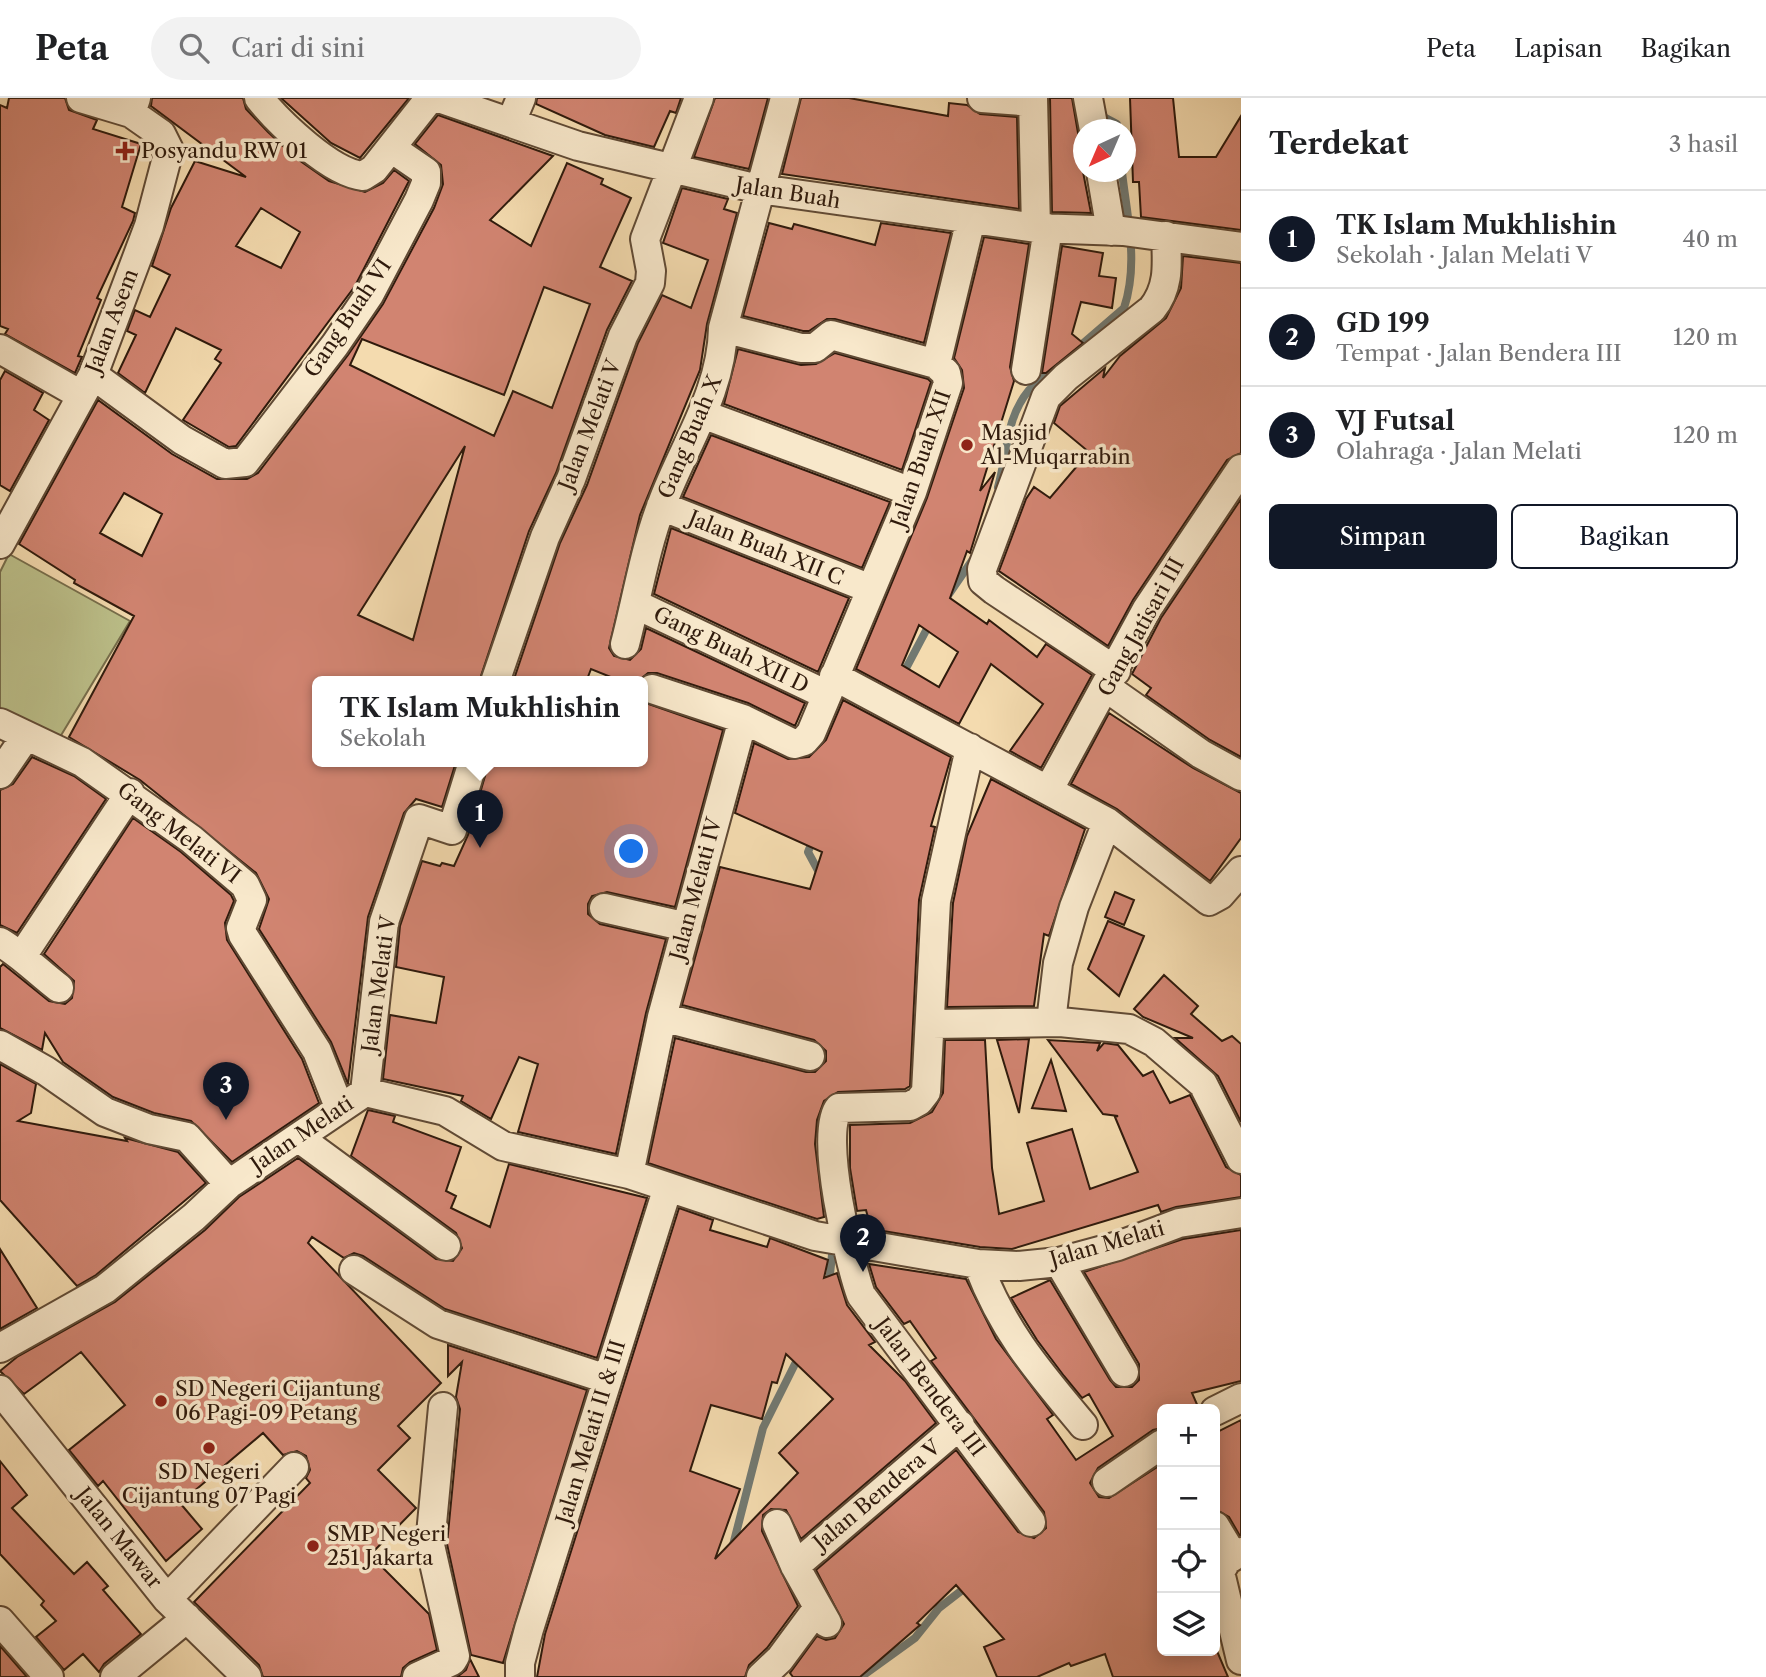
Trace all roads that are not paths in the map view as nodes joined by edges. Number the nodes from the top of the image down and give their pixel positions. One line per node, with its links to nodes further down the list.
1 (81, 98): 10 (street, Jalan Asem)
2 (259, 98): 13 (street)
3 (430, 98): 13 (street)
4 (699, 98): 14 (street, Jalan Melati V)
5 (785, 98): 16 (street, Gang Buah X)
6 (982, 98): 9 (street)
7 (1088, 98): 12 (street)
8 (452, 100): 11 (street, Jalan Buah)
9 (1033, 100): 18 (street)
10 (133, 105): 25 (street, Jalan Asem)
11 (516, 110): 14 (street, Jalan Buah)
12 (1092, 119)
13 (391, 148): 25 (street, Gang Buah VI)
14 (671, 170): 16 (street, Jalan Buah); 34 (street, Jalan Melati V)
15 (1107, 182): 19 (street)
16 (759, 190): 17 (street, Jalan Buah); 21 (street, Gang Buah X)
17 (971, 219): 18 (street, Jalan Buah); 23 (street, Jalan Buah XII)
18 (1042, 228): 19 (street, Jalan Buah); 24 (street)
19 (1137, 233): 20 (street, Jalan Buah); 35 (street)
20 (1241, 247)
21 (723, 328): 23 (street); 26 (street, Gang Buah X)
22 (0, 349): 25 (street)
23 (936, 365): 28 (street, Jalan Buah XII)
24 (1026, 370)
25 (87, 385): 30 (street, Jalan Asem)
26 (702, 414): 28 (street); 29 (street, Gang Buah X)
27 (1241, 469): 35 (street, Gang Jatisari III)
28 (912, 492): 31 (street, Jalan Buah XII)
29 (661, 506): 31 (street, Jalan Buah XII C); 32 (street, Gang Buah X)
30 (0, 544)
31 (871, 589): 36 (street, Jalan Buah XII)
32 (635, 604): 33 (street, Gang Buah X); 36 (street, Gang Buah XII D)
33 (625, 644)
34 (497, 676)
35 (1111, 680): 44 (street); 45 (street, Gang Jatisari III)
36 (830, 686): 38 (street); 41 (street)
37 (652, 689): 38 (street)
38 (743, 719): 50 (street, Jalan Melati IV)
39 (0, 723): 40 (street, Gang Melati VI)
40 (26, 736): 43 (street); 46 (street, Gang Melati VI)
41 (970, 748): 45 (street); 55 (street, Jalan Bendera III)
42 (471, 767): 58 (street, Jalan Melati V)
43 (0, 774)
44 (1241, 776)
45 (1049, 789): 47 (street)
46 (130, 793): 51 (street); 59 (street, Gang Melati VI)
47 (1107, 822): 48 (street); 54 (street)
48 (1241, 871)
49 (604, 908): 50 (street)
50 (687, 927): 53 (street, Jalan Melati IV)
51 (11, 949): 52 (street)
52 (59, 988)
53 (662, 1017): 57 (street); 62 (street, Jalan Melati IV)
54 (1051, 1022): 55 (street); 61 (street)
55 (932, 1024): 66 (street, Jalan Bendera III)
56 (0, 1045): 63 (street)
57 (810, 1056)
58 (365, 1092): 59 (street, Jalan Melati); 62 (street, Jalan Melati)
59 (339, 1107): 60 (street, Jalan Melati)
60 (299, 1138): 63 (street, Jalan Melati); 67 (street)
61 (1241, 1159)
62 (629, 1174): 64 (street, Jalan Melati)
63 (229, 1184): 71 (street, Jalan Melati)
64 (668, 1187): 66 (street, Jalan Melati); 73 (street, Jalan Melati II & III)
65 (1241, 1213): 68 (street, Jalan Melati)
66 (846, 1244): 69 (street, Jalan Melati); 78 (street, Jalan Bendera III)
67 (446, 1246)
68 (1059, 1262): 69 (street, Jalan Melati); 72 (street)
69 (978, 1264): 79 (street)
70 (354, 1269): 73 (street)
71 (0, 1348)
72 (1124, 1372)
73 (607, 1379): 94 (street, Jalan Melati II & III)
74 (0, 1391): 87 (street, Jalan Mawar)
75 (1241, 1398): 77 (street)
76 (443, 1407): 93 (street)
77 (1220, 1408)
78 (960, 1425): 83 (street, Jalan Bendera III); 86 (street, Jalan Bendera V)
79 (1083, 1425)
80 (1157, 1447): 82 (street)
81 (294, 1467): 87 (street)
82 (1107, 1482)
83 (1031, 1522)
84 (777, 1524): 86 (street)
85 (1226, 1545): 89 (street)
86 (794, 1566): 95 (street)
87 (177, 1608): 91 (street); 92 (street, Jalan Mawar)
88 (0, 1621): 90 (street)
89 (1240, 1650)
90 (49, 1677)
91 (115, 1677)
92 (247, 1677)
93 (417, 1677)
94 (520, 1677)
95 (761, 1677)

